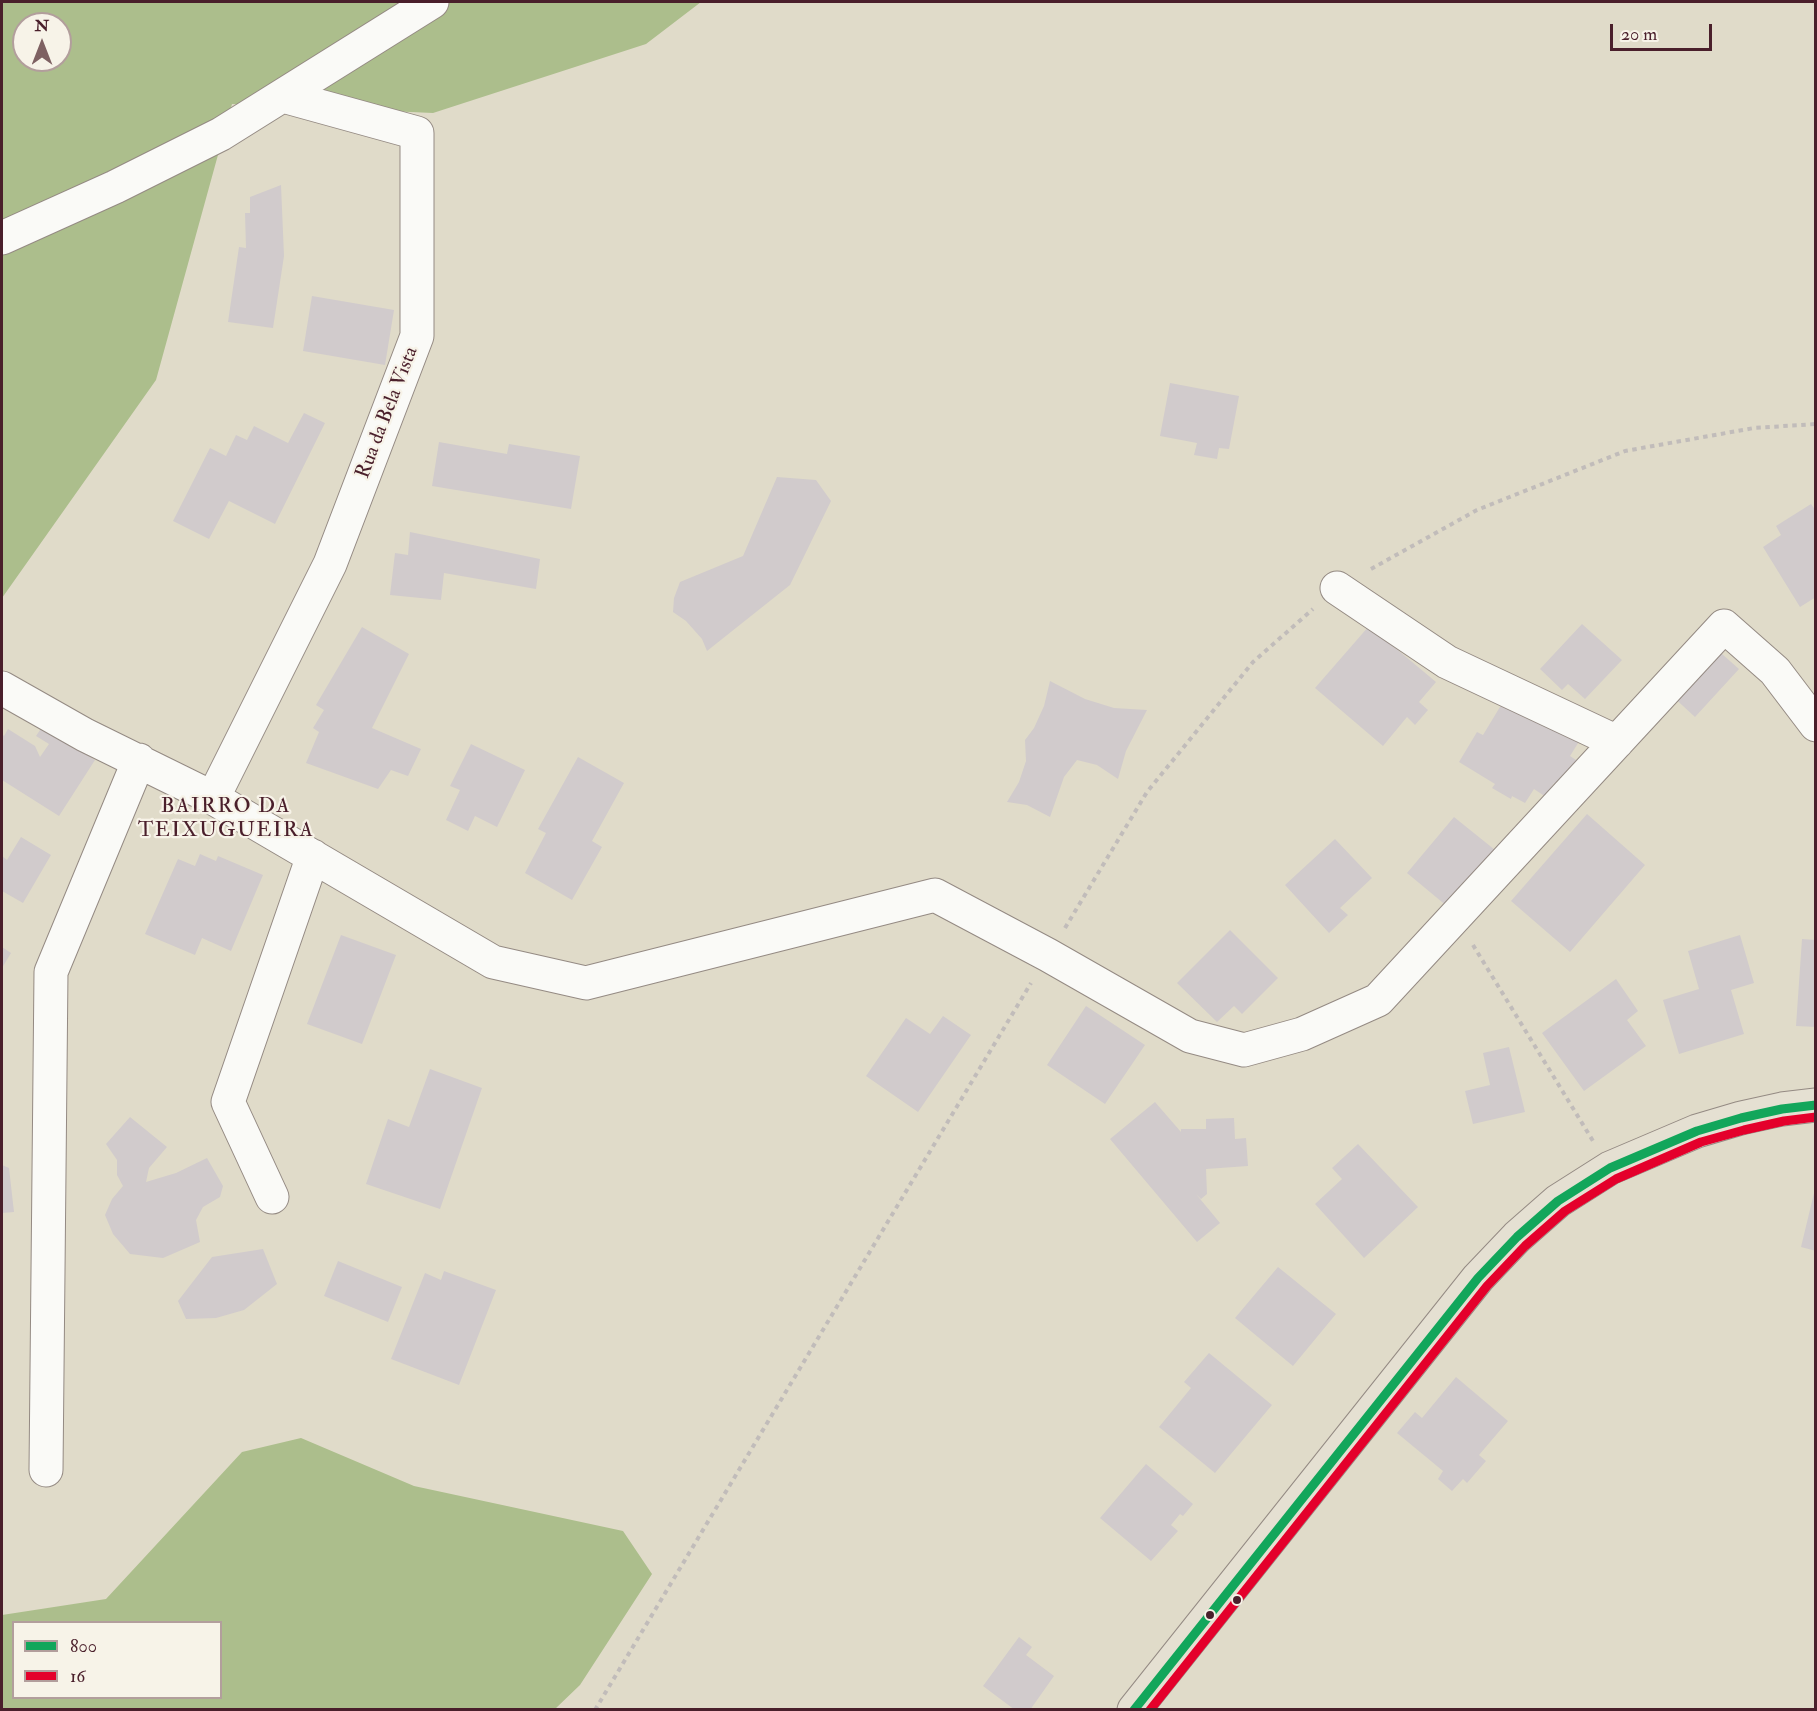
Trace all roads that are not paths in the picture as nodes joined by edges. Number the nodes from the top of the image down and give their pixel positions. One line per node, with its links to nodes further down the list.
1 (432, 2): 2 (street)
2 (283, 96): 3 (street); 9 (street, Rua da Bela Vista)
3 (2, 238)
4 (1337, 588): 7 (street)
5 (2, 688): 8 (street)
6 (1815, 725): 7 (street)
7 (1617, 742): 10 (street)
8 (139, 760): 9 (street); 13 (street)
9 (213, 798): 10 (street)
10 (314, 855): 12 (street)
11 (1815, 1105): 14 (main road)
12 (272, 1197)
13 (46, 1470)
14 (1134, 1710)

